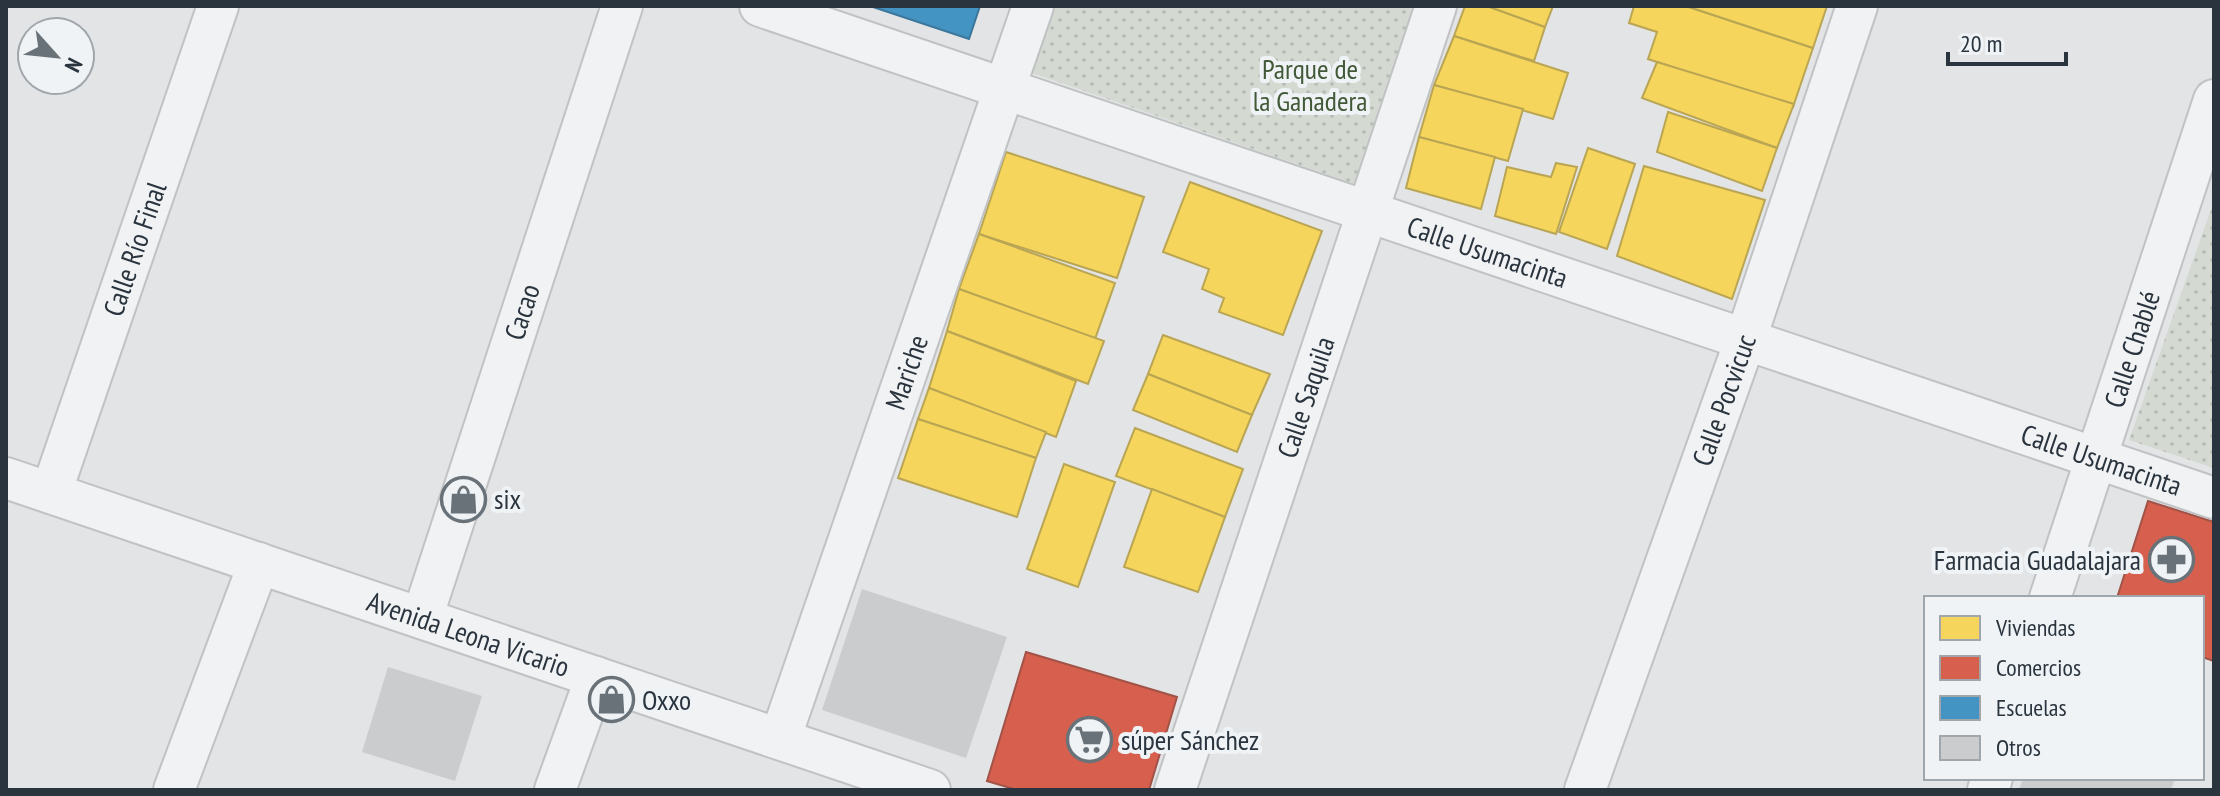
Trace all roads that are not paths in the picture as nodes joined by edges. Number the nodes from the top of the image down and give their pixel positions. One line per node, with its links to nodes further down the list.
1 (218, 6): 13 (street, Calle Río Final)
2 (622, 6): 17 (street, Cacao)
3 (760, 6): 7 (street, Calle Usumacinta)
4 (1033, 6): 7 (street, Mariche)
5 (1436, 6): 9 (street, Calle Saquila)
6 (1857, 6): 10 (street, Calle Pocvicuc)
7 (1005, 89): 9 (street, Calle Usumacinta); 19 (street, Mariche)
8 (2214, 100): 11 (street, Calle Chablé)
9 (1368, 211): 10 (street, Calle Usumacinta); 23 (street, Calle Saquila)
10 (1746, 338): 11 (street, Calle Usumacinta); 24 (street, Calle Pocvicuc)
11 (2096, 456): 14 (street, Calle Usumacinta); 16 (street, Calle Chablé)
12 (6, 478): 13 (street, Avenida Leona Vicario)
13 (51, 493): 15 (street, Avenida Leona Vicario)
14 (2214, 498)
15 (259, 563): 17 (street, Avenida Leona Vicario); 21 (street)
16 (2051, 596)
17 (422, 618): 18 (street, Avenida Leona Vicario)
18 (596, 677): 19 (street, Avenida Leona Vicario); 22 (street)
19 (780, 739): 20 (street, Avenida Leona Vicario)
20 (924, 789)
21 (174, 790)
22 (555, 790)
23 (1175, 790)
24 (1585, 790)

